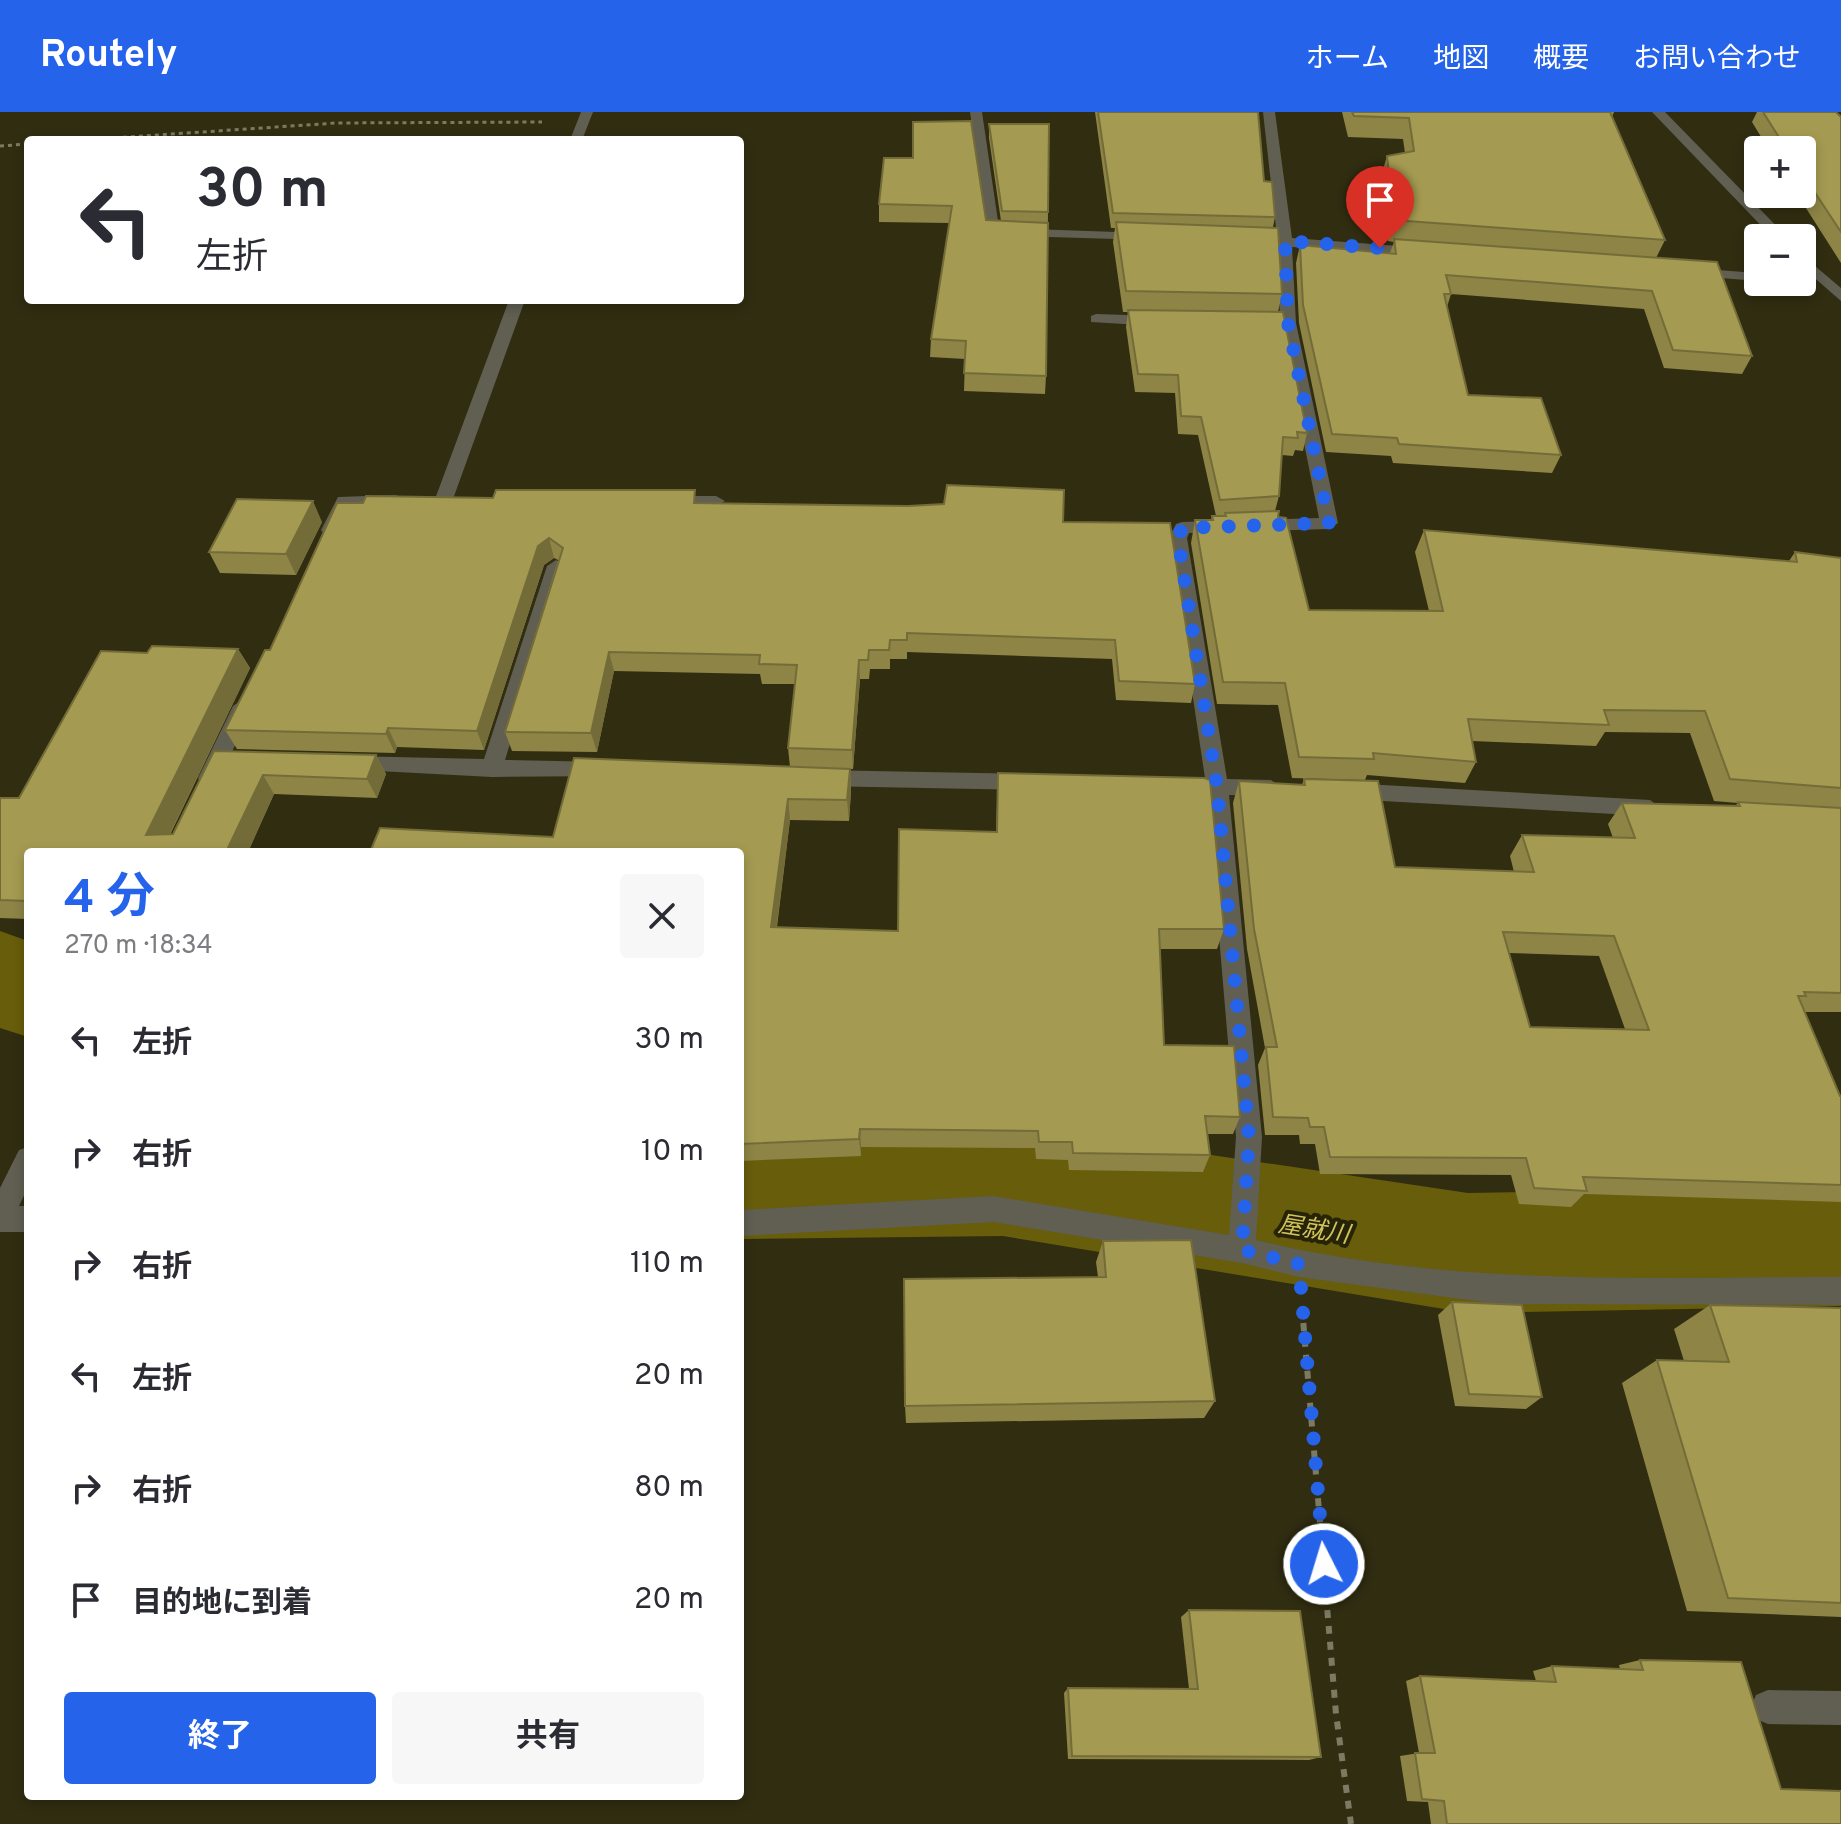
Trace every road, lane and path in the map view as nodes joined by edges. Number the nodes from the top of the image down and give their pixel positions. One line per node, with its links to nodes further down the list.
1 (976, 112): 10 (street)
2 (1269, 112): 12 (street)
3 (1658, 112): 9 (street)
4 (585, 117): 5 (path); 6 (street)
5 (143, 136)
6 (578, 136)
7 (24, 144): 8 (path)
8 (0, 146)
9 (1767, 224)
10 (1162, 237)
11 (1254, 240): 12 (street)
12 (1285, 241): 13 (street); 34 (street)
13 (1443, 253)
14 (1679, 271): 16 (street)
15 (1816, 275): 17 (street)
16 (1744, 276)
17 (1841, 296)
18 (515, 304): 23 (street)
19 (1096, 319): 20 (street)
20 (1170, 321)
21 (640, 501): 22 (street)
22 (716, 501)
23 (323, 544)
24 (556, 566): 29 (street)
25 (253, 687): 26 (street)
26 (217, 759): 27 (street); 37 (street)
27 (248, 760)
28 (324, 763): 29 (street)
29 (492, 769): 30 (street)
30 (626, 772)
31 (793, 778): 32 (street)
32 (1044, 783)
33 (1154, 785): 34 (street)
34 (1217, 786): 35 (street); 43 (street)
35 (1296, 789)
36 (1327, 790): 38 (street)
37 (199, 799)
38 (1670, 809)
39 (24, 1167): 40 (street)
40 (0, 1218): 41 (street)
41 (24, 1219)
42 (744, 1223): 43 (street)
43 (1244, 1224): 44 (street)
44 (1299, 1264): 45 (street); 48 (path)
45 (1841, 1291)
46 (1768, 1707): 47 (street)
47 (1841, 1708)
48 (1351, 1824)

